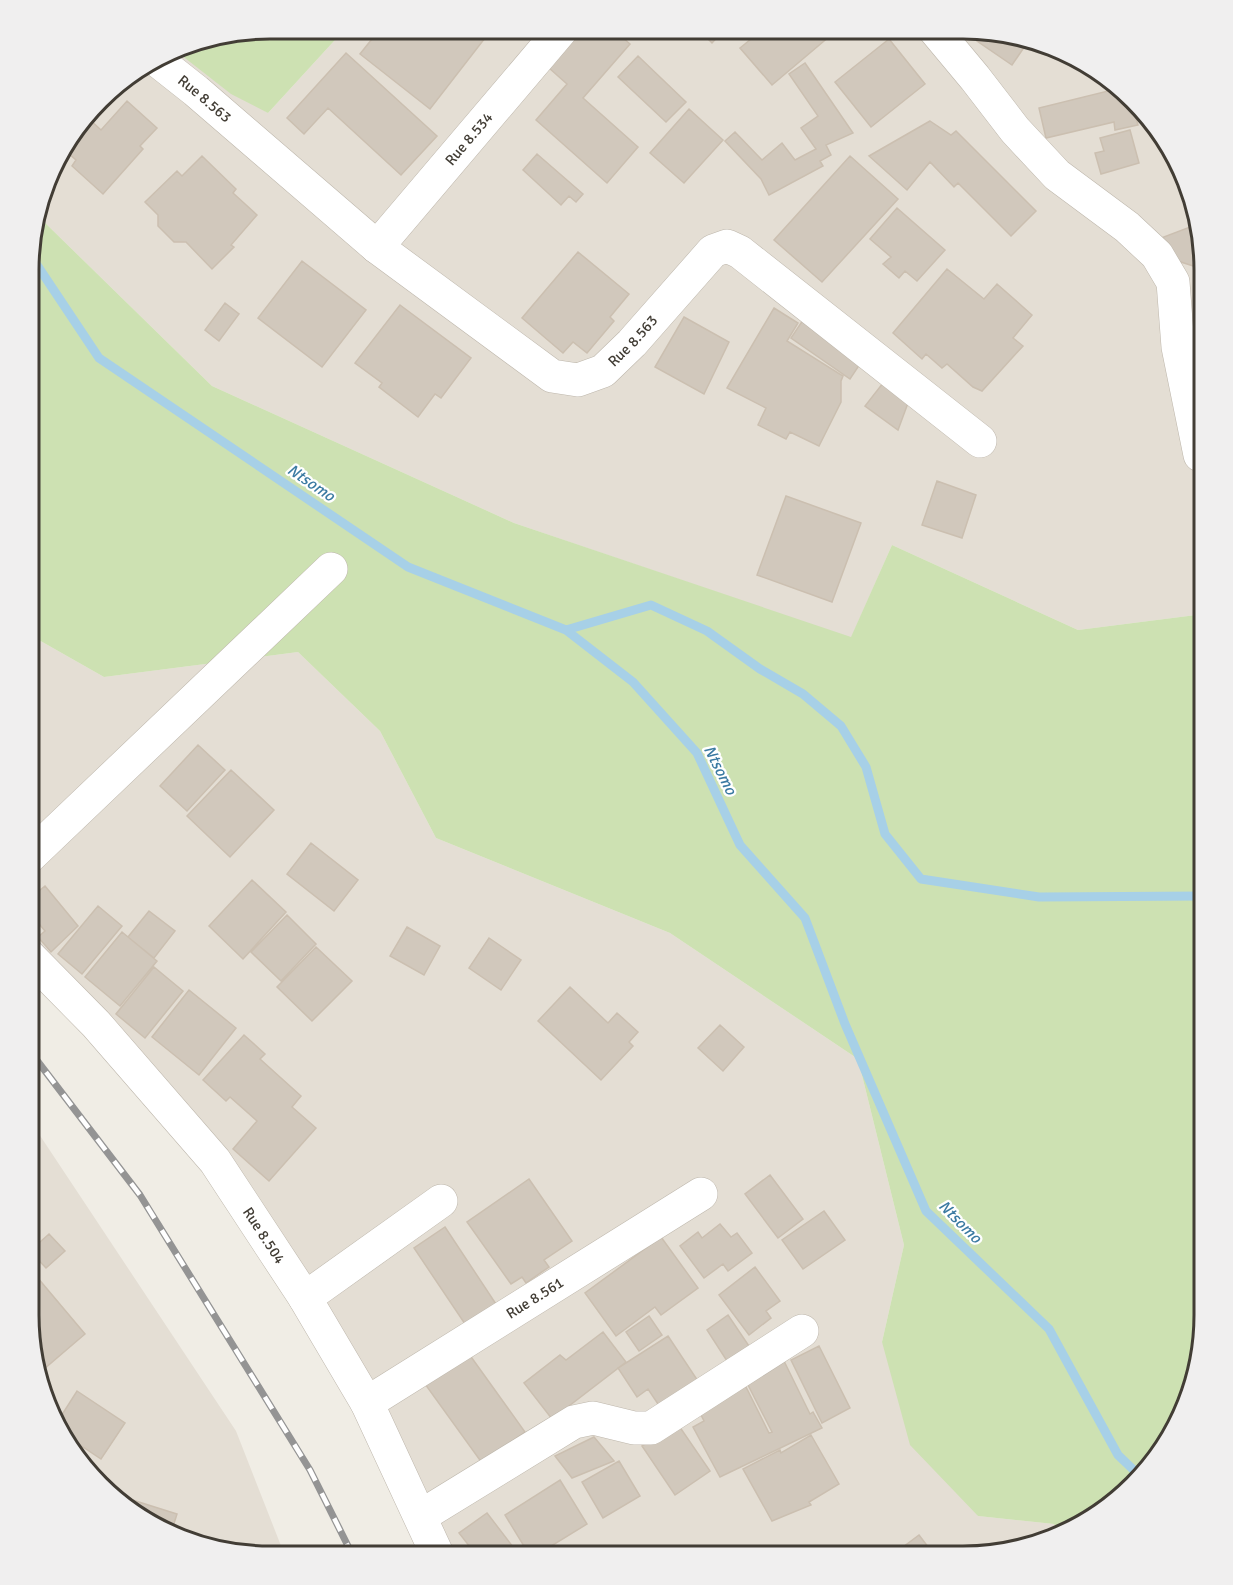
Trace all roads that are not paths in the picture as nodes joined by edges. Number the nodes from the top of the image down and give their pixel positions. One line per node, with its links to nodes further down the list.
1 (554, 39): 4 (street, Rue 8.534)
2 (942, 39): 5 (street)
3 (163, 65): 4 (street, Rue 8.563)
4 (377, 247): 6 (street, Rue 8.563)
5 (1194, 425)
6 (980, 441)
7 (331, 569): 8 (street)
8 (39, 847)
9 (39, 966): 12 (street, Rue 8.504)
10 (701, 1194): 14 (street, Rue 8.561)
11 (441, 1201): 12 (street)
12 (305, 1298): 14 (street, Rue 8.504)
13 (802, 1331): 15 (street)
14 (367, 1402): 15 (street, Rue 8.504)
15 (421, 1516): 16 (street, Rue 8.504)
16 (434, 1546)

